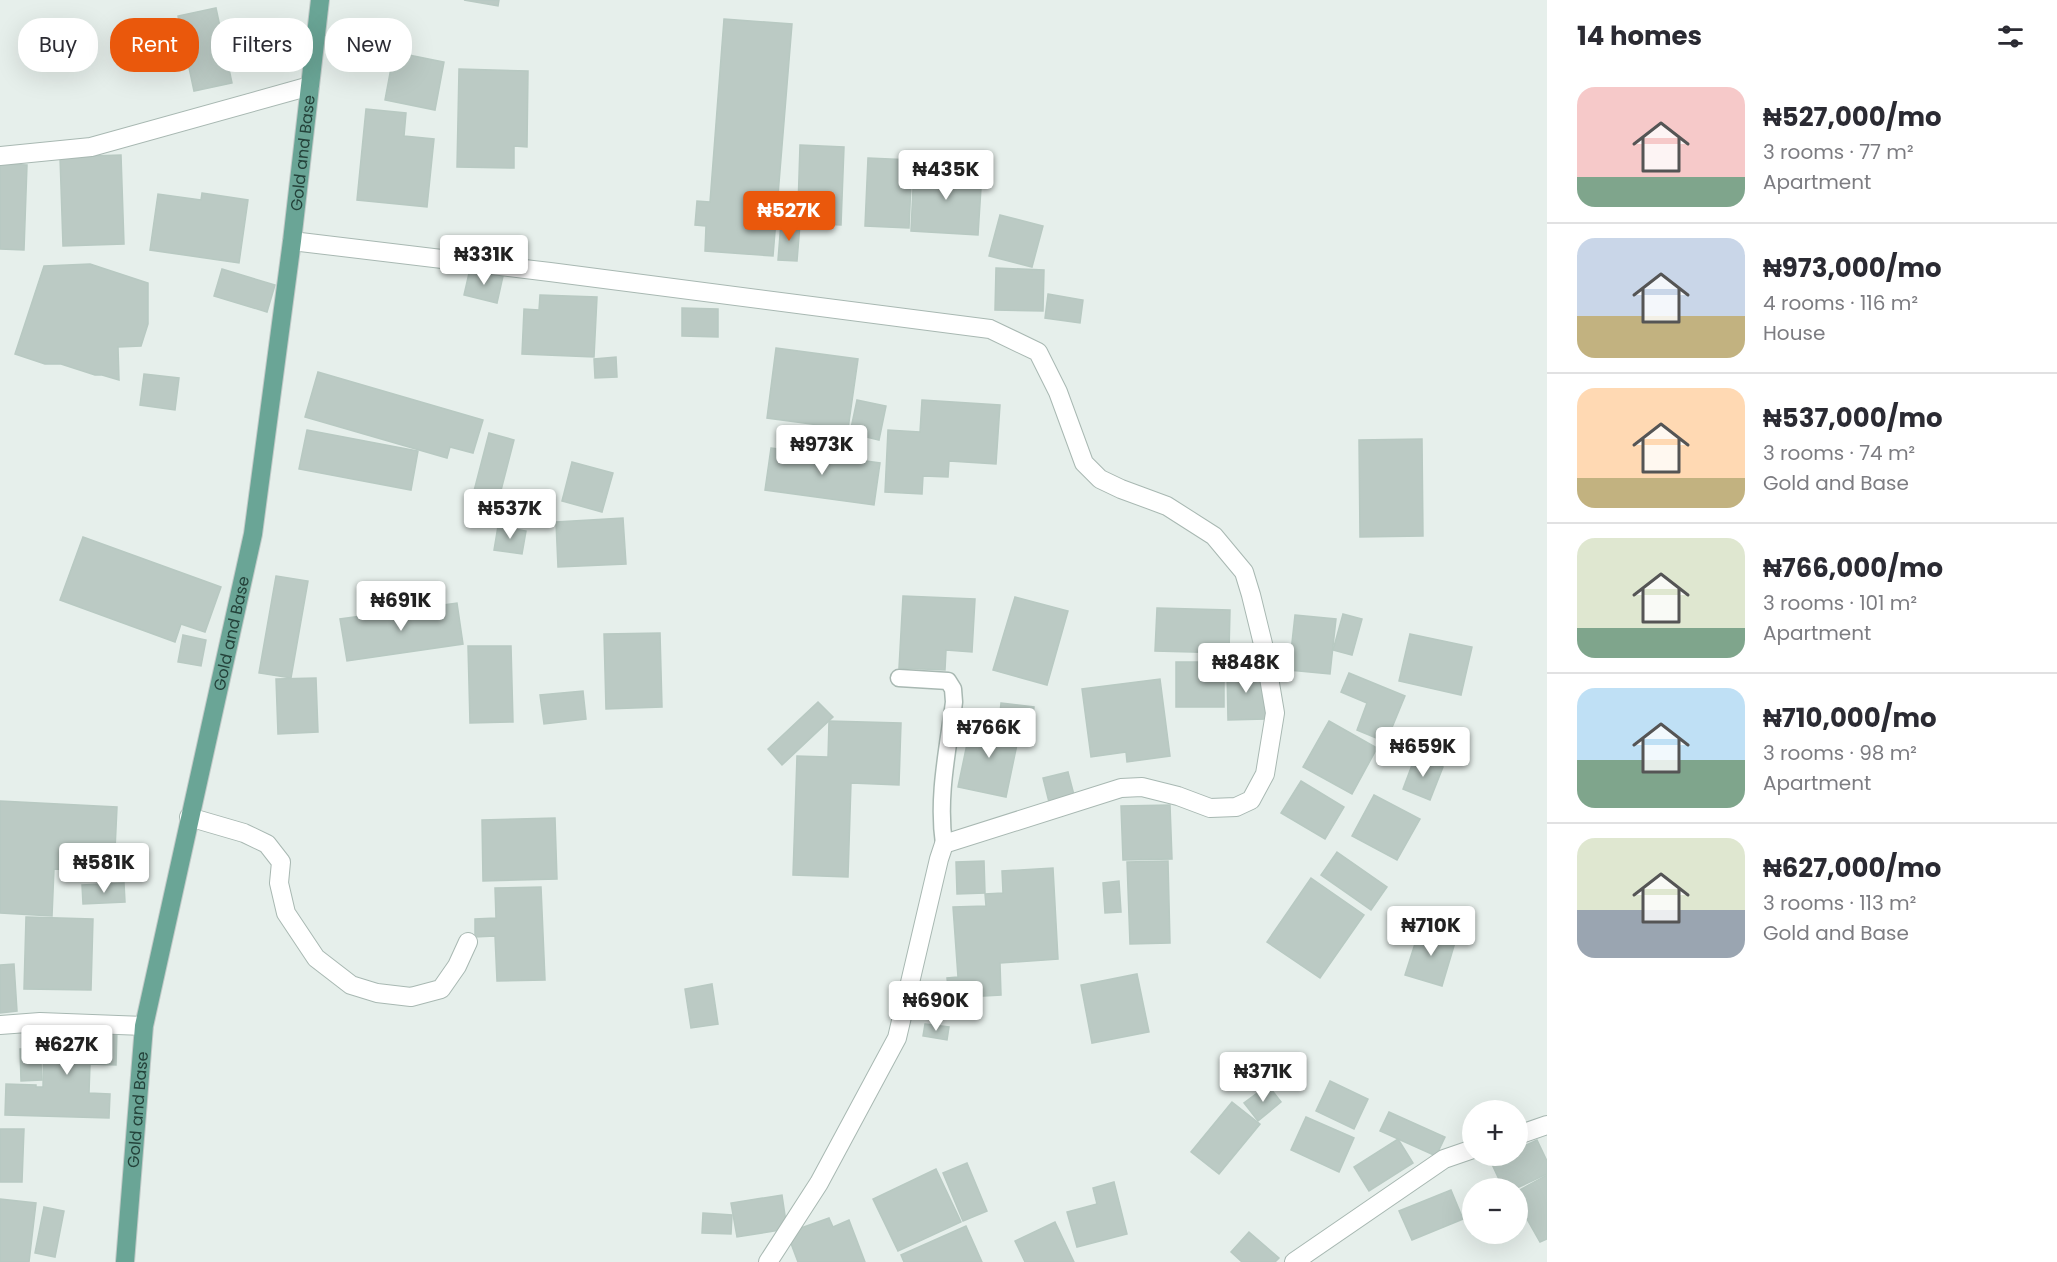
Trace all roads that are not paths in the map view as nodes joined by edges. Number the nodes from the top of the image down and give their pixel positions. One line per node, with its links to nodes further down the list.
1 (320, 0): 2 (main road, Gold and Base)
2 (310, 86): 3 (street); 4 (main road, Gold and Base)
3 (0, 156)
4 (292, 241): 6 (main road, Gold and Base); 7 (street)
5 (899, 678): 7 (lane)
6 (189, 817): 8 (street); 10 (main road, Gold and Base)
7 (944, 844): 15 (street)
8 (468, 942)
9 (0, 1025): 10 (street)
10 (144, 1026): 14 (main road, Gold and Base)
11 (1547, 1125): 12 (street)
12 (1528, 1132)
13 (1462, 1153): 16 (street)
14 (125, 1262)
15 (768, 1262)
16 (1294, 1262)

